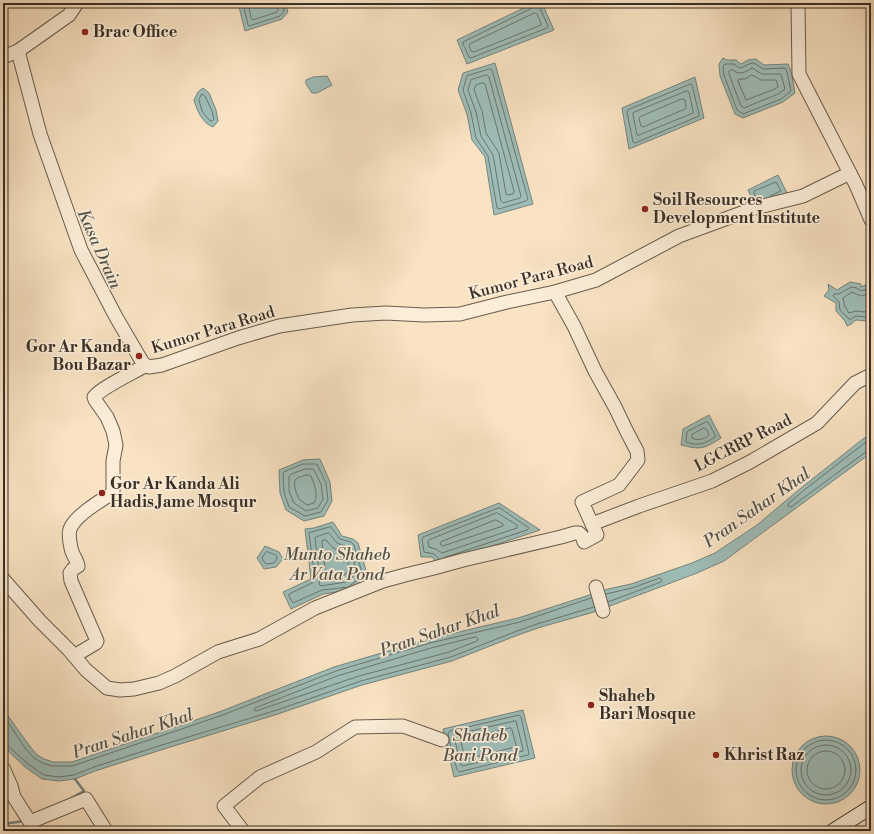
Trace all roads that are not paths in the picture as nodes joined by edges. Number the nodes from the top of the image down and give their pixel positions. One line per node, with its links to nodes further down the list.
1 (77, 3): 3 (street)
2 (798, 3): 5 (street)
3 (18, 51): 4 (street); 8 (street, Kumor Para Road)
4 (3, 56)
5 (850, 173): 6 (street); 7 (street, Kumor Para Road)
6 (871, 220)
7 (555, 292): 8 (street, Kumor Para Road); 10 (street)
8 (146, 366): 14 (street)
9 (871, 375): 10 (street, LGCRRP Road)
10 (592, 524): 14 (street)
11 (3, 579): 14 (street)
12 (596, 587): 13 (street)
13 (603, 611)
14 (74, 656)
15 (442, 740): 19 (street)
16 (3, 768): 18 (street)
17 (871, 807): 20 (main road)
18 (106, 831)
19 (244, 831)
20 (833, 831)

